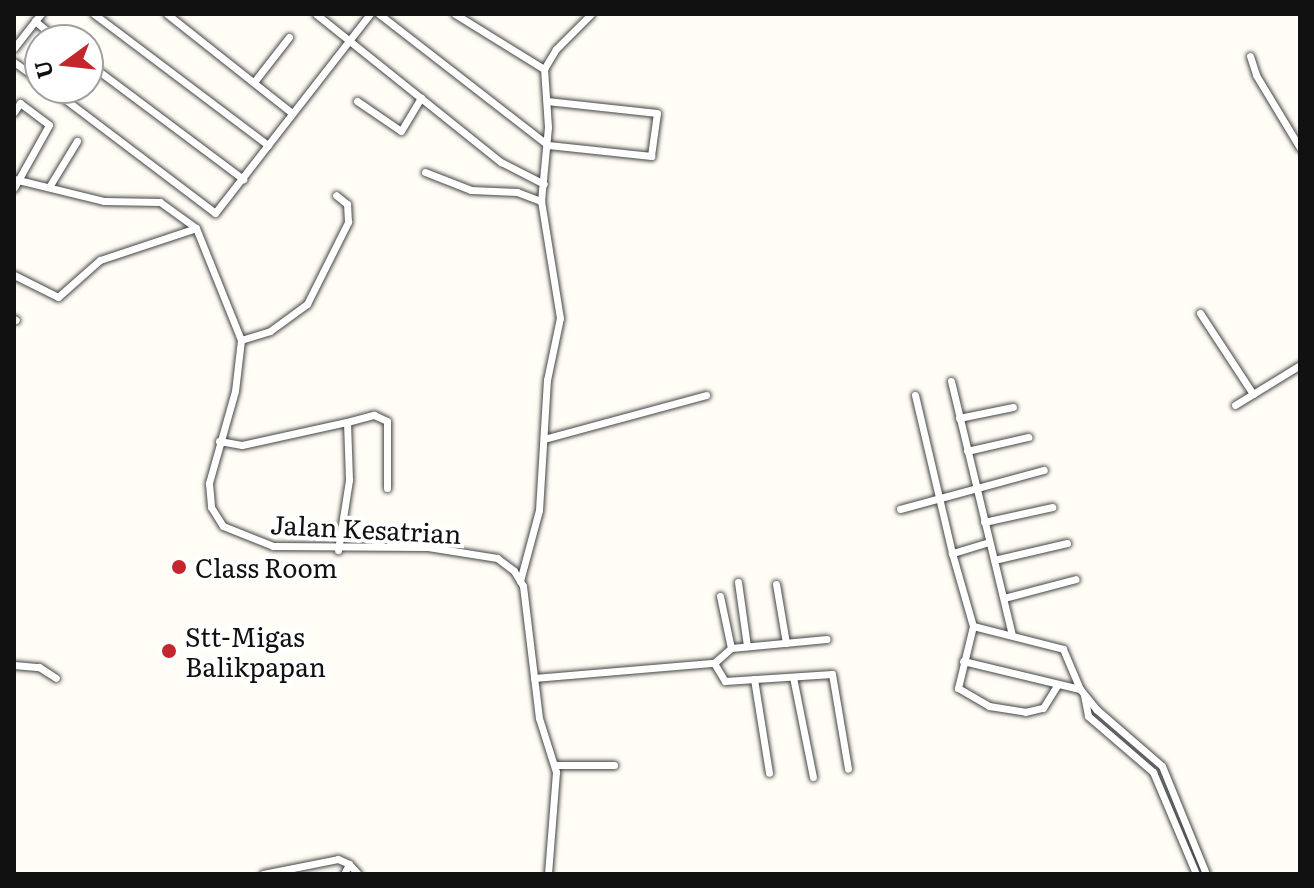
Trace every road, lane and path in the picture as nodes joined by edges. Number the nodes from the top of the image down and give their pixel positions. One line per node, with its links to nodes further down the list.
1 (41, 14): 9 (street)
2 (94, 14): 25 (street)
3 (167, 14): 17 (street)
4 (316, 14): 12 (street)
5 (370, 14): 12 (street)
6 (379, 14): 26 (street)
7 (455, 14): 15 (street)
8 (591, 14): 15 (street)
9 (35, 21): 10 (street); 13 (street)
10 (39, 24)
11 (289, 37): 17 (street)
12 (349, 39): 18 (street); 23 (street)
13 (14, 48)
14 (1250, 56): 27 (street)
15 (544, 69): 20 (street)
16 (104, 75): 29 (street)
17 (254, 82): 23 (street)
18 (421, 98): 19 (street); 31 (street)
19 (357, 101)
20 (547, 101): 26 (street); 26 (street)
21 (71, 104): 29 (street)
22 (14, 112): 30 (street)
23 (292, 113): 25 (street)
24 (77, 141): 32 (street)
25 (268, 145): 29 (street)
26 (548, 145): 31 (street)
27 (1300, 148)
28 (425, 172): 34 (street)
29 (243, 179)
30 (15, 182): 32 (street)
31 (544, 184): 34 (street)
32 (49, 187): 35 (street)
33 (336, 195): 38 (street)
34 (541, 201): 49 (street)
35 (196, 228): 36 (street); 38 (street, Jalan Kesatrian)
36 (14, 275)
37 (1200, 313): 41 (street)
38 (241, 340): 50 (street, Jalan Kesatrian)
39 (1300, 365): 41 (street)
40 (951, 381): 46 (street)
41 (1253, 394): 44 (street)
42 (706, 395): 49 (street)
43 (915, 395): 55 (street)
44 (1235, 405)
45 (1013, 407): 46 (street)
46 (959, 418): 51 (street)
47 (347, 422): 50 (street); 53 (street); 61 (street)
48 (1028, 437): 51 (street)
49 (544, 439): 65 (street)
50 (219, 441): 61 (street, Jalan Kesatrian)
51 (967, 451): 54 (street)
52 (1044, 470): 54 (street)
53 (387, 488)
54 (976, 489): 55 (street); 58 (street)
55 (940, 499): 57 (street); 62 (street)
56 (1052, 507): 58 (street)
57 (900, 509)
58 (984, 522): 59 (street)
59 (989, 542): 62 (street); 63 (street)
60 (1067, 543): 63 (street)
61 (338, 550): 65 (street, Jalan Kesatrian)
62 (952, 553): 70 (street)
63 (994, 560): 69 (street)
64 (1076, 579): 69 (street)
65 (520, 581): 81 (street)
66 (738, 582): 74 (street)
67 (776, 584): 73 (street)
68 (720, 596): 75 (street)
69 (1004, 598): 71 (street)
70 (973, 626): 71 (street); 76 (street)
71 (1012, 635): 84 (street)
72 (827, 639): 73 (street)
73 (786, 643): 74 (street)
74 (747, 646): 75 (street)
75 (731, 648): 77 (street)
76 (963, 661): 83 (street); 83 (street)
77 (714, 663): 81 (street); 82 (street)
78 (14, 665): 80 (street)
79 (793, 677): 82 (street); 87 (street); 89 (street)
80 (56, 678)
81 (534, 678): 85 (street)
82 (754, 679): 88 (street)
83 (1057, 686): 84 (street)
84 (1082, 692): 95 (street); 96 (street)
85 (555, 765): 86 (street); 94 (street)
86 (614, 765)
87 (848, 769)
88 (769, 773)
89 (813, 777)
90 (349, 864): 91 (street); 92 (street); 93 (street)
91 (263, 874)
92 (344, 874)
93 (358, 874)
94 (548, 874)
95 (1196, 874)
96 (1206, 874)

